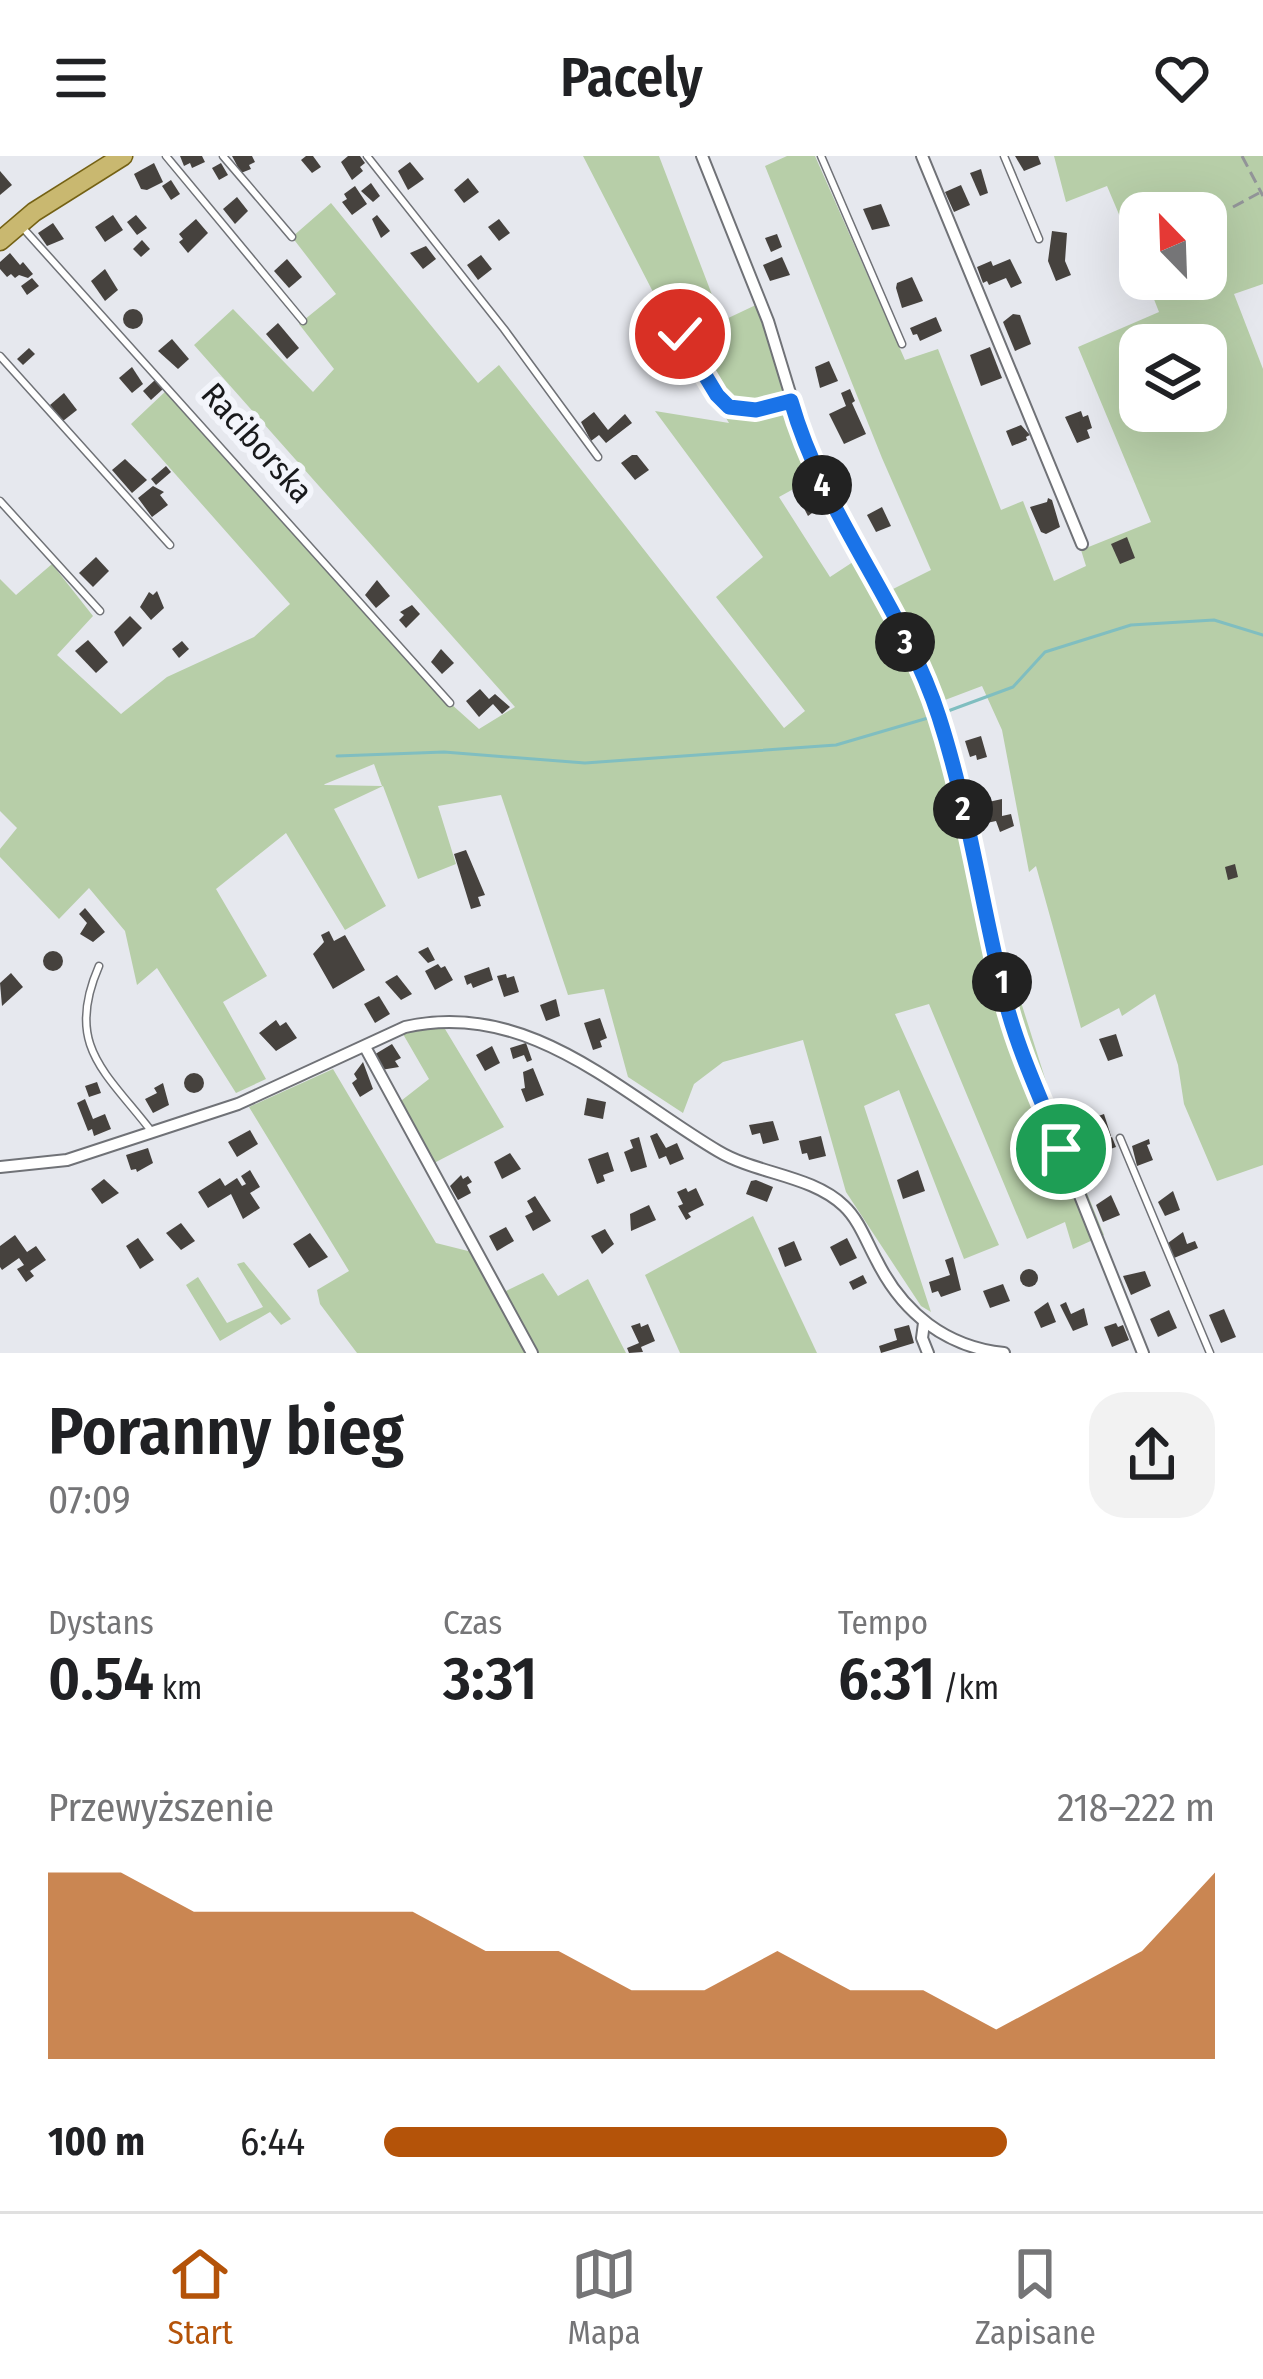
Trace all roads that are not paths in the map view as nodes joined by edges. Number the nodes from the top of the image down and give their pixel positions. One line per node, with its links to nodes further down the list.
1 (124, 156): 9 (main road)
2 (166, 156): 13 (lane)
3 (223, 156): 10 (lane)
4 (367, 156): 18 (lane)
5 (702, 156): 17 (street)
6 (820, 156): 15 (lane)
7 (922, 156): 21 (street)
8 (1004, 156): 11 (lane)
9 (20, 225): 12 (main road); 23 (lane, Raciborska)
10 (292, 237)
11 (1039, 239)
12 (0, 241)
13 (303, 321)
14 (680, 334): 17 (lane)
15 (902, 344)
16 (0, 356): 20 (lane)
17 (791, 401): 33 (street)
18 (598, 457)
19 (0, 502): 22 (lane)
20 (170, 544)
21 (1082, 544)
22 (100, 611)
23 (450, 703)
24 (99, 966): 26 (lane)
25 (365, 1047): 26 (street); 29 (street); 30 (street)
26 (152, 1132): 28 (street)
27 (1120, 1138): 34 (lane)
28 (0, 1168)
29 (924, 1323): 31 (street); 32 (street)
30 (532, 1353)
31 (928, 1353)
32 (1004, 1353)
33 (1143, 1353)
34 (1210, 1353)

